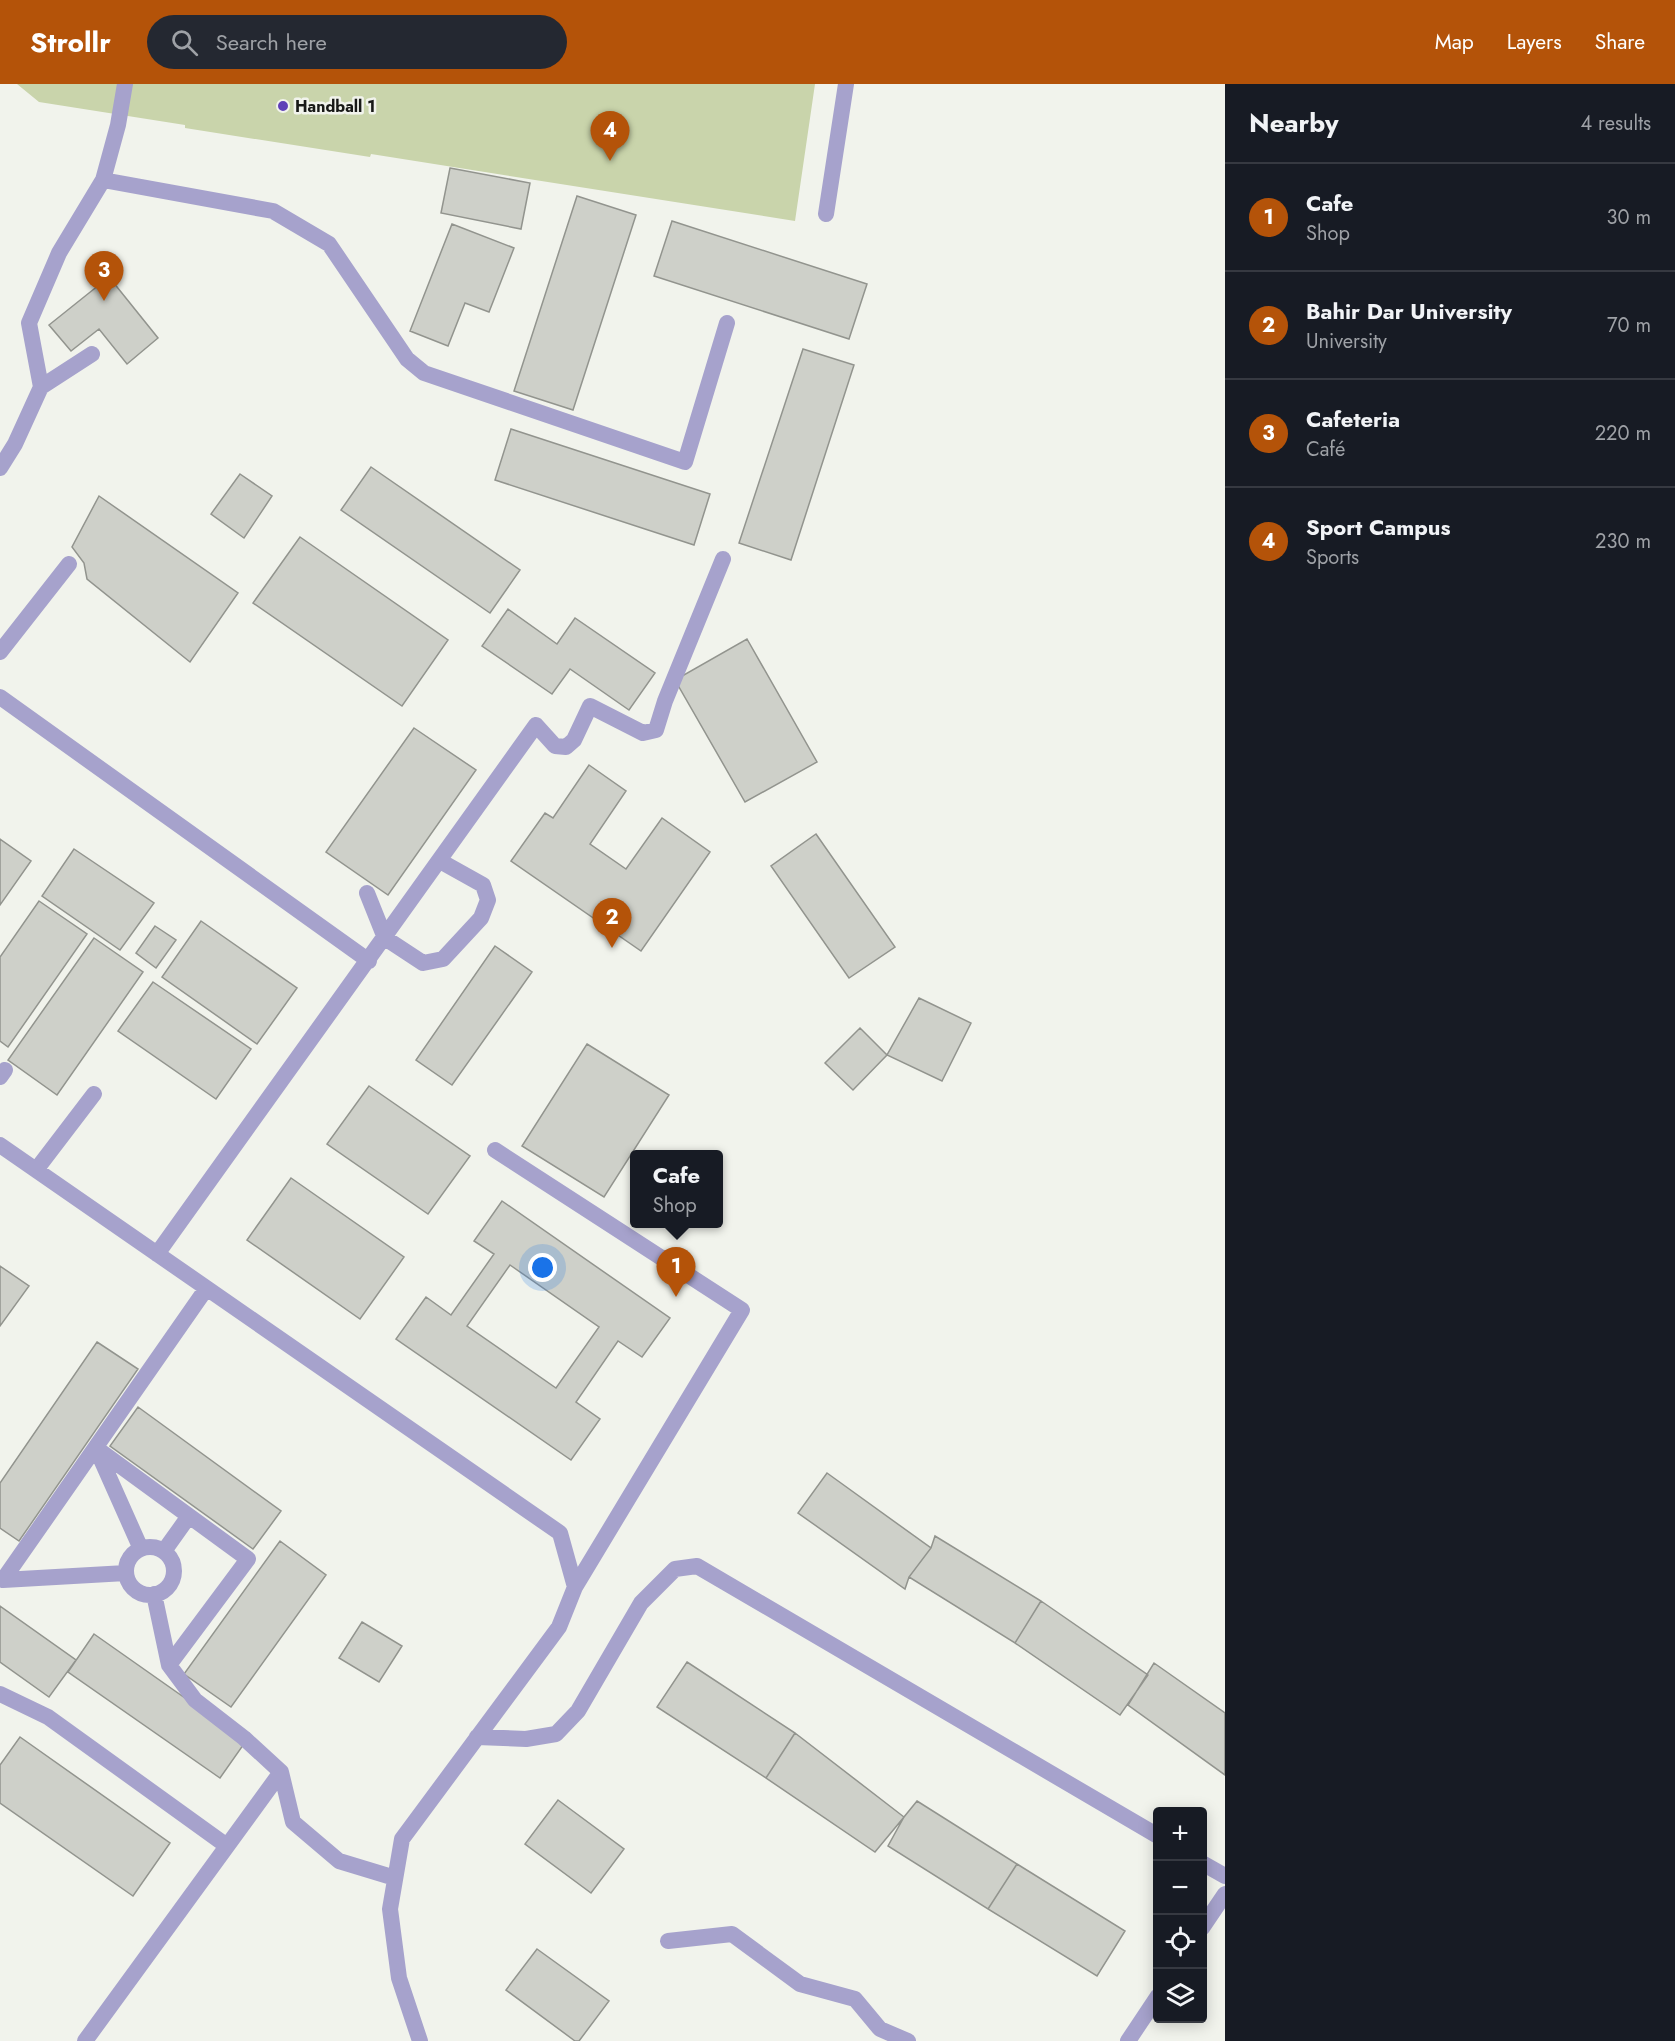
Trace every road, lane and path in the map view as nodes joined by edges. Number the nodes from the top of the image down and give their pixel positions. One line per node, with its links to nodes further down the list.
1 (124, 84): 3 (lane)
2 (846, 84): 4 (lane)
3 (103, 180): 5 (lane); 7 (lane)
4 (826, 214)
5 (727, 322)
6 (92, 354): 7 (lane)
7 (41, 387): 8 (lane)
8 (0, 468)
9 (723, 559): 13 (lane)
10 (69, 564): 11 (lane)
11 (0, 652)
12 (0, 698): 16 (lane)
13 (440, 861): 15 (lane); 15 (lane)
14 (367, 893): 15 (lane)
15 (385, 938): 16 (lane)
16 (369, 961): 21 (lane)
17 (94, 1094): 20 (lane)
18 (0, 1145): 20 (lane)
19 (495, 1150): 28 (lane)
20 (36, 1170): 21 (lane)
21 (157, 1254): 22 (lane)
22 (207, 1288): 23 (lane); 28 (lane)
23 (96, 1448): 24 (lane); 25 (lane); 27 (lane)
24 (189, 1516): 26 (lane); 30 (lane)
25 (141, 1549): 26 (lane); 27 (lane)
26 (164, 1551): 29 (lane)
27 (126, 1573): 29 (lane)
28 (576, 1587): 32 (lane)
29 (154, 1594): 30 (lane)
30 (169, 1665): 33 (lane)
31 (0, 1694): 35 (lane)
32 (477, 1737): 34 (lane); 38 (lane)
33 (281, 1772): 35 (lane); 38 (lane)
34 (1153, 1833)
35 (227, 1846): 43 (lane)
36 (1207, 1865): 37 (lane)
37 (1225, 1876)
38 (395, 1878): 44 (lane)
39 (1225, 1894): 40 (lane)
40 (1207, 1922)
41 (668, 1941): 45 (lane)
42 (1153, 2004): 46 (lane)
43 (85, 2041)
44 (420, 2041)
45 (908, 2041)
46 (1128, 2041)

